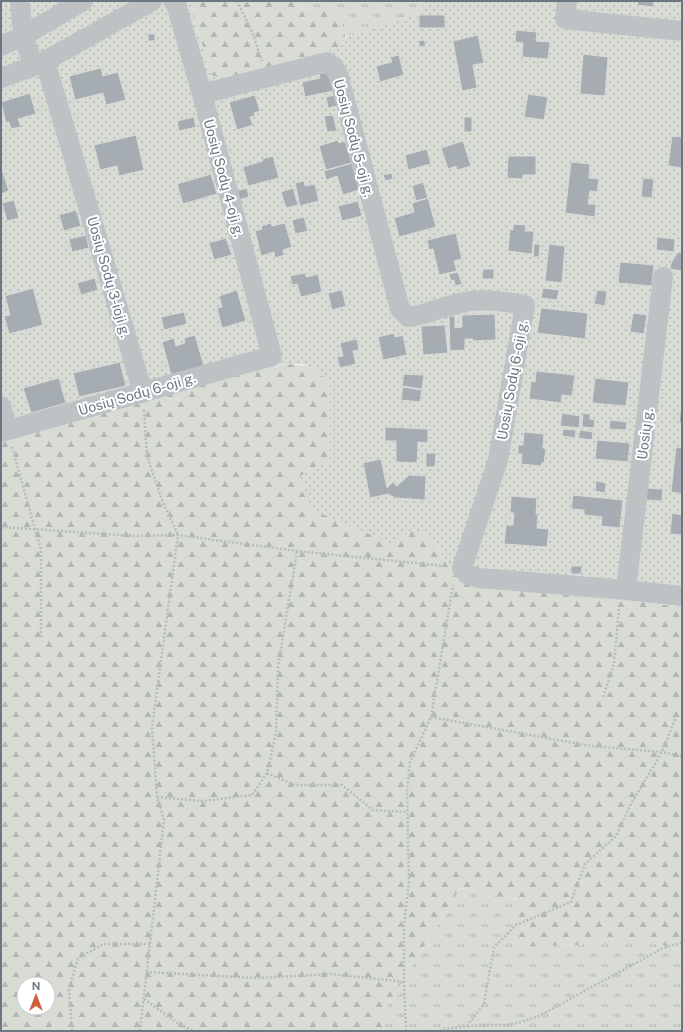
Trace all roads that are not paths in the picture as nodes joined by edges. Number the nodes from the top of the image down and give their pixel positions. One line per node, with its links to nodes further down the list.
1 (20, 1): 7 (street, Uosių Sodų 3-ioji g.)
2 (83, 1): 7 (street)
3 (152, 1): 9 (street)
4 (173, 1): 11 (street, Uosių Sodų 4-oji g.)
5 (567, 1): 6 (street)
6 (682, 31)
7 (23, 36): 8 (street); 9 (street, Uosių Sodų 3-ioji g.)
8 (1, 46)
9 (40, 64): 10 (street); 15 (street, Uosių Sodų 3-ioji g.)
10 (1, 78)
11 (202, 94): 13 (street, Uosių Sodų 5-oji g.); 14 (street, Uosių Sodų 4-oji g.)
12 (663, 277): 18 (street, Uosių g.)
13 (408, 317): 18 (street, Uosių Sodų 6-oji g.)
14 (272, 356): 15 (street, Uosių Sodų 6-oji g.)
15 (143, 393): 17 (street, Uosių Sodų 6-oji g.)
16 (1, 406): 17 (street)
17 (4, 431)
18 (623, 590): 19 (street)
19 (682, 596)

